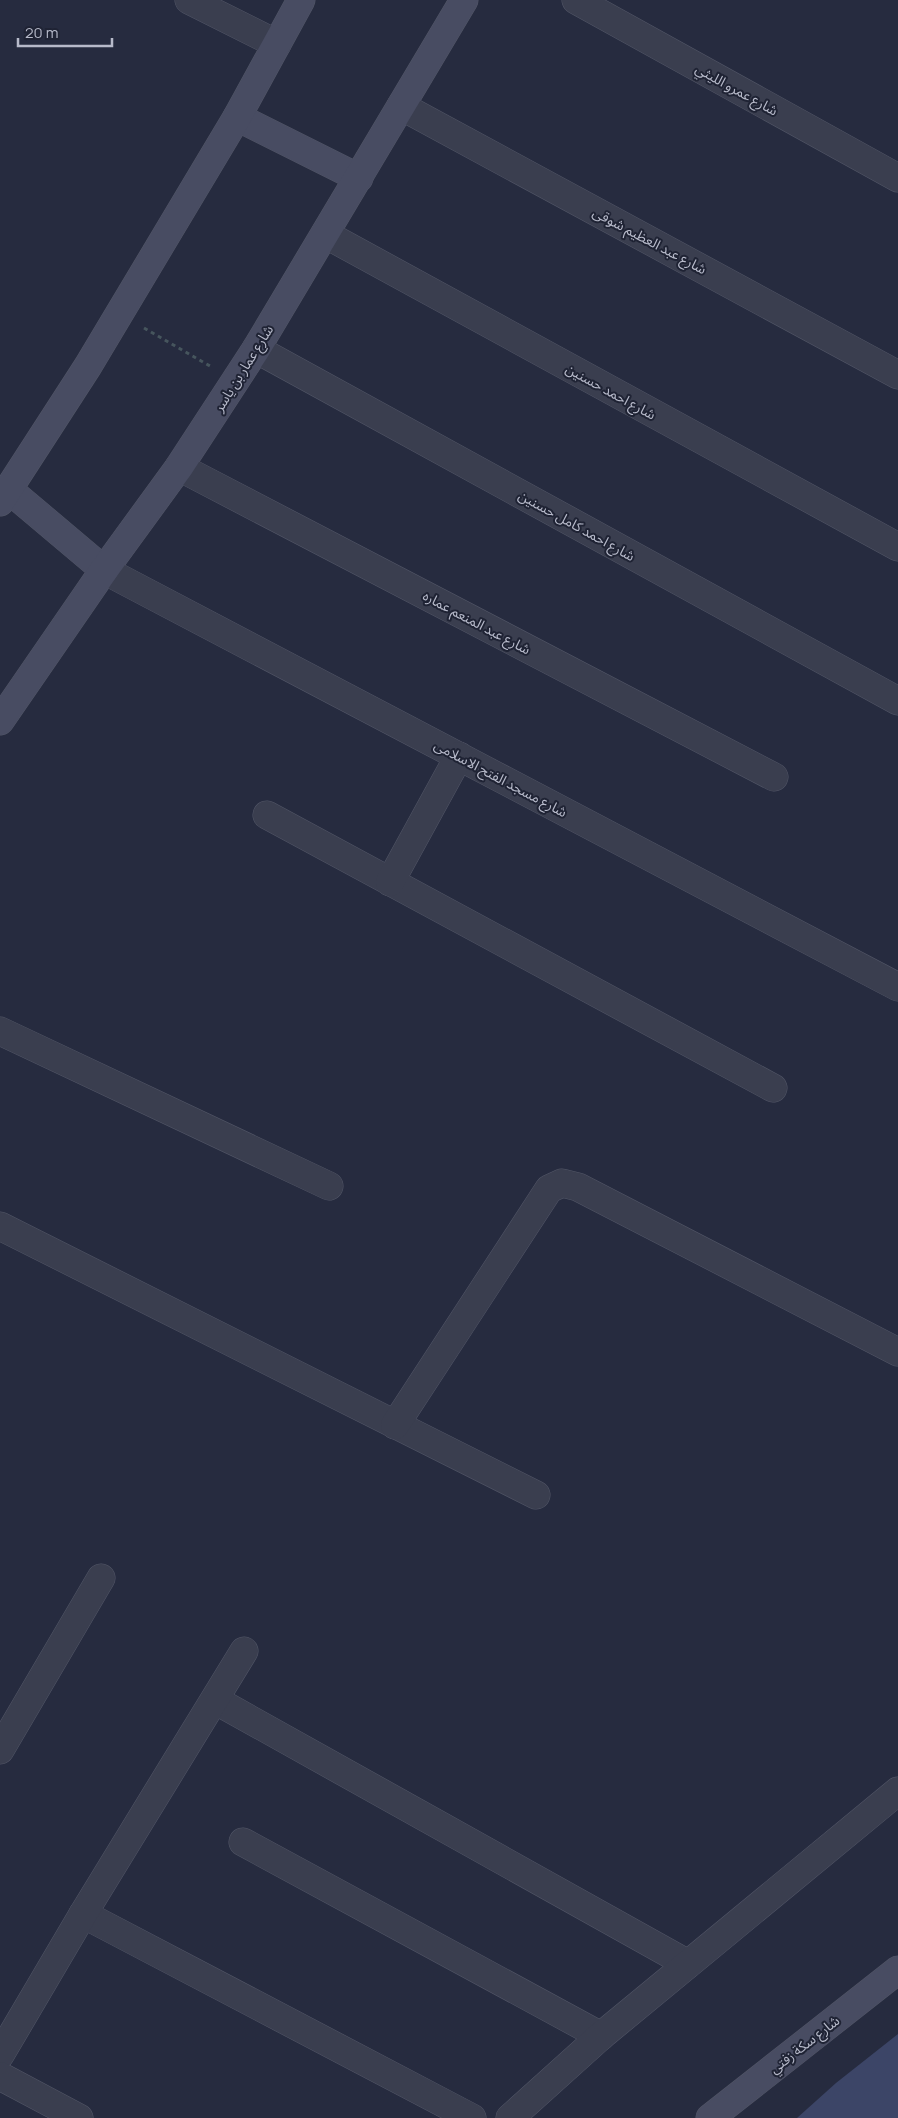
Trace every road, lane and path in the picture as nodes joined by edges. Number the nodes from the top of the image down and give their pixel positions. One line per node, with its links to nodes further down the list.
1 (189, 0): 5 (street)
2 (301, 0): 5 (street)
3 (464, 0): 6 (street, شارع عمار بن ياسر)
4 (576, 0): 9 (street, شارع عمرو الليثي)
5 (277, 44): 7 (street)
6 (401, 106): 8 (street, شارع عمار بن ياسر); 13 (street, شارع عبد العظيم شوقى)
7 (237, 117): 8 (street); 11 (street)
8 (359, 178): 10 (street, شارع عمار بن ياسر)
9 (898, 178)
10 (325, 234): 12 (street, شارع عمار بن ياسر); 17 (street, شارع احمد حسنين)
11 (119, 314): 14 (path); 16 (street)
12 (256, 349): 14 (street, شارع عمار بن ياسر); 19 (street, شارع احمد كامل حسنين)
13 (898, 375)
14 (236, 380): 15 (street, شارع عمار بن ياسر)
15 (179, 467): 18 (street, شارع عمار بن ياسر); 22 (street, شارع عبد المنعم عماره)
16 (3, 491): 18 (street)
17 (898, 547)
18 (104, 570): 20 (street, شارع عمار بن ياسر); 21 (street, شارع مسجد الفتح الاسلامى)
19 (898, 701)
20 (0, 722)
21 (459, 756): 24 (street); 25 (street, شارع مسجد الفتح الاسلامى)
22 (774, 777)
23 (267, 815): 24 (street)
24 (390, 882): 27 (street)
25 (898, 987)
26 (0, 1031): 28 (street)
27 (773, 1088)
28 (329, 1186)
29 (0, 1226): 31 (street)
30 (898, 1352): 31 (street)
31 (395, 1425): 32 (street)
32 (536, 1495)
33 (101, 1578): 36 (street)
34 (244, 1650): 35 (street)
35 (216, 1700): 39 (street); 40 (street)
36 (0, 1750)
37 (898, 1791): 40 (street)
38 (242, 1842): 42 (street)
39 (83, 1914): 43 (street); 46 (street)
40 (688, 1964): 42 (street)
41 (898, 1970): 48 (street, شارع سكة زفتي)
42 (601, 2036): 47 (street)
43 (0, 2055)
44 (0, 2076): 45 (street)
45 (79, 2118)
46 (472, 2118)
47 (510, 2118)
48 (710, 2118)

